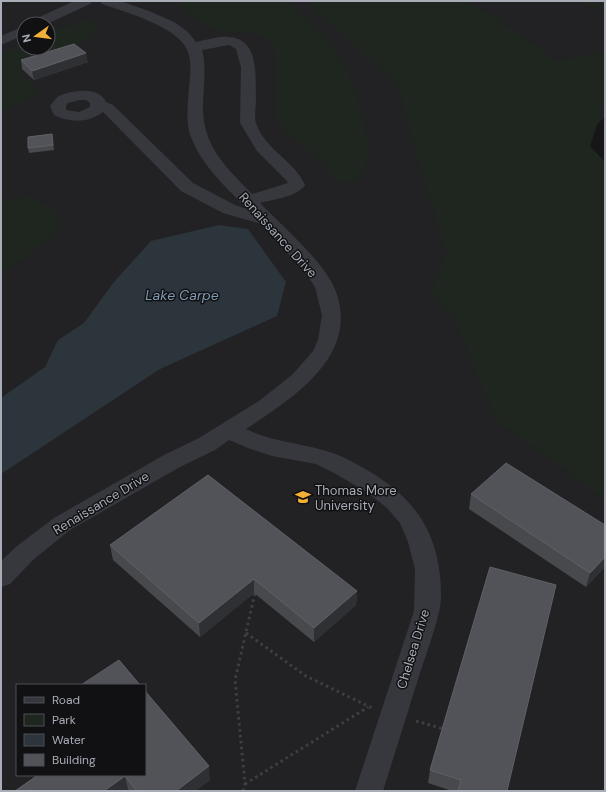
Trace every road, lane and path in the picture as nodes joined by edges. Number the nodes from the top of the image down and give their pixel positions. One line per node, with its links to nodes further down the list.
1 (85, 1): 3 (street)
2 (107, 1): 6 (street, Renaissance Drive)
3 (53, 16)
4 (16, 33): 5 (street)
5 (2, 39)
6 (193, 47): 8 (street, Renaissance Drive); 8 (street)
7 (99, 105): 9 (street)
8 (248, 201): 9 (street, Renaissance Drive)
9 (268, 221): 10 (street, Renaissance Drive)
10 (230, 431): 11 (street, Renaissance Drive); 15 (street, Chelsea Drive)
11 (1, 577)
12 (254, 593): 13 (path)
13 (246, 633): 14 (path); 17 (path)
14 (368, 707): 15 (path); 17 (path)
15 (392, 714): 16 (path); 19 (street, Chelsea Drive)
16 (444, 729)
17 (245, 784): 18 (path)
18 (243, 791)
19 (369, 791)

